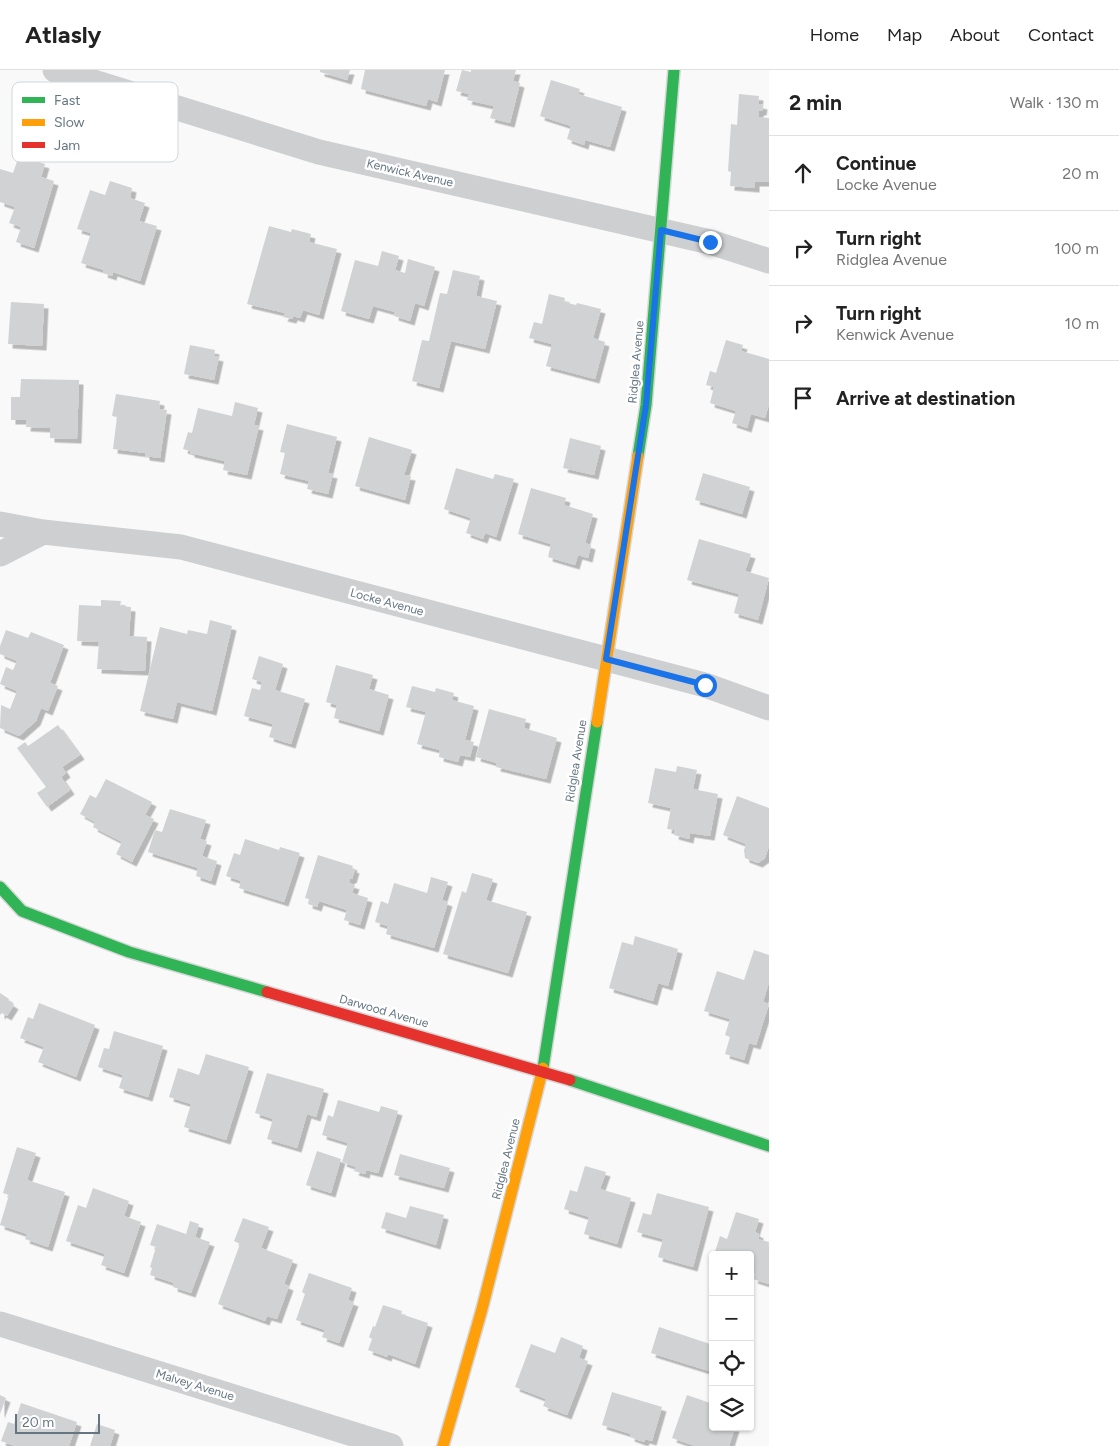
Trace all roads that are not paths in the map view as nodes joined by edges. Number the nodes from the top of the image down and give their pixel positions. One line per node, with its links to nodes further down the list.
1 (54, 70): 3 (street, Kenwick Avenue)
2 (674, 70): 5 (street, Ridglea Avenue)
3 (93, 82)
4 (178, 108): 5 (street, Kenwick Avenue)
5 (661, 230): 6 (street, Kenwick Avenue); 10 (street, Ridglea Avenue)
6 (769, 261)
7 (0, 524): 8 (street, Locke Avenue)
8 (43, 532): 9 (street); 10 (street, Locke Avenue)
9 (0, 554)
10 (606, 659): 11 (street, Locke Avenue); 13 (street, Ridglea Avenue)
11 (769, 708)
12 (0, 887): 13 (street, Darwood Avenue)
13 (543, 1071): 14 (street, Darwood Avenue); 17 (street, Ridglea Avenue)
14 (769, 1146)
15 (0, 1324): 16 (street, Malvey Avenue)
16 (391, 1446)
17 (443, 1446)

